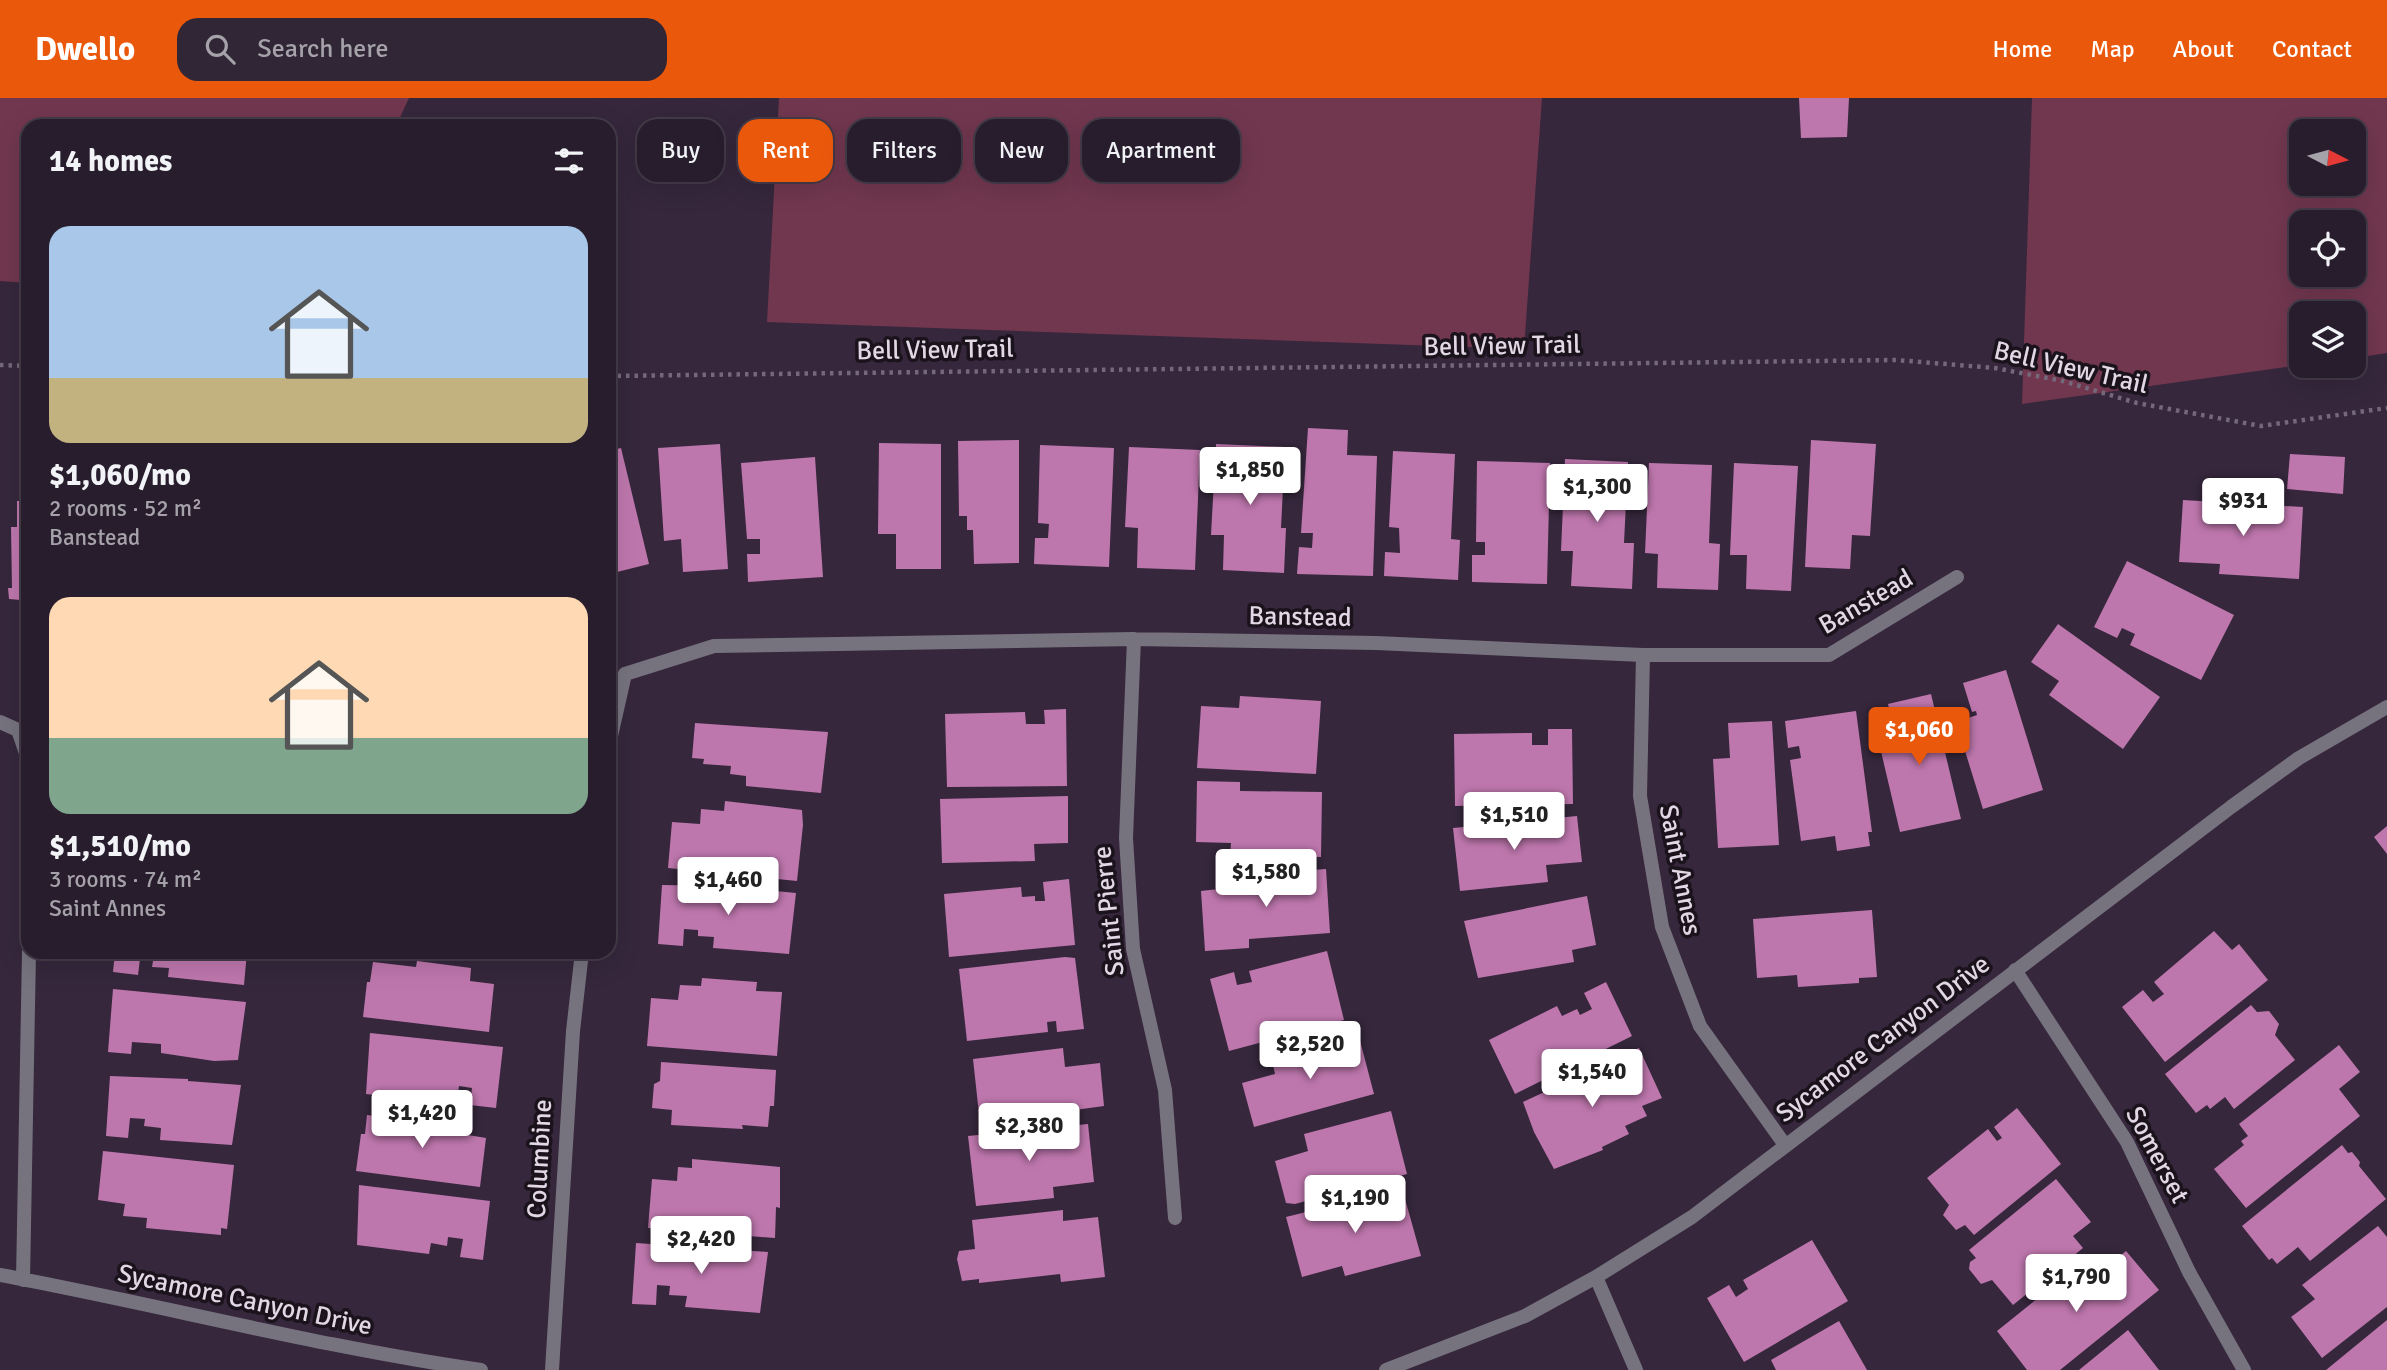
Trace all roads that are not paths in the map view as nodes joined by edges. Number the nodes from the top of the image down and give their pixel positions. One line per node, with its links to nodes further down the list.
1 (1957, 577): 3 (street, Banstead)
2 (1134, 639): 3 (street, Banstead); 5 (street, Banstead); 12 (street, Saint Pierre)
3 (1643, 656): 11 (street, Saint Annes)
4 (2387, 707): 10 (street, Sycamore Canyon Drive)
5 (616, 714)
6 (0, 722): 7 (street)
7 (21, 739)
8 (29, 959): 15 (street)
9 (581, 959): 17 (street, Columbine)
10 (2015, 970): 11 (street, Sycamore Canyon Drive); 20 (street, Somerset)
11 (1785, 1145): 14 (street, Sycamore Canyon Drive)
12 (1175, 1218)
13 (0, 1275): 15 (street, Sycamore Canyon Drive)
14 (1596, 1277): 18 (street, Sycamore Canyon Drive); 19 (street)
15 (23, 1280): 16 (street, Sycamore Canyon Drive)
16 (481, 1370)
17 (552, 1370)
18 (1386, 1370)
19 (1636, 1370)
20 (2244, 1370)

